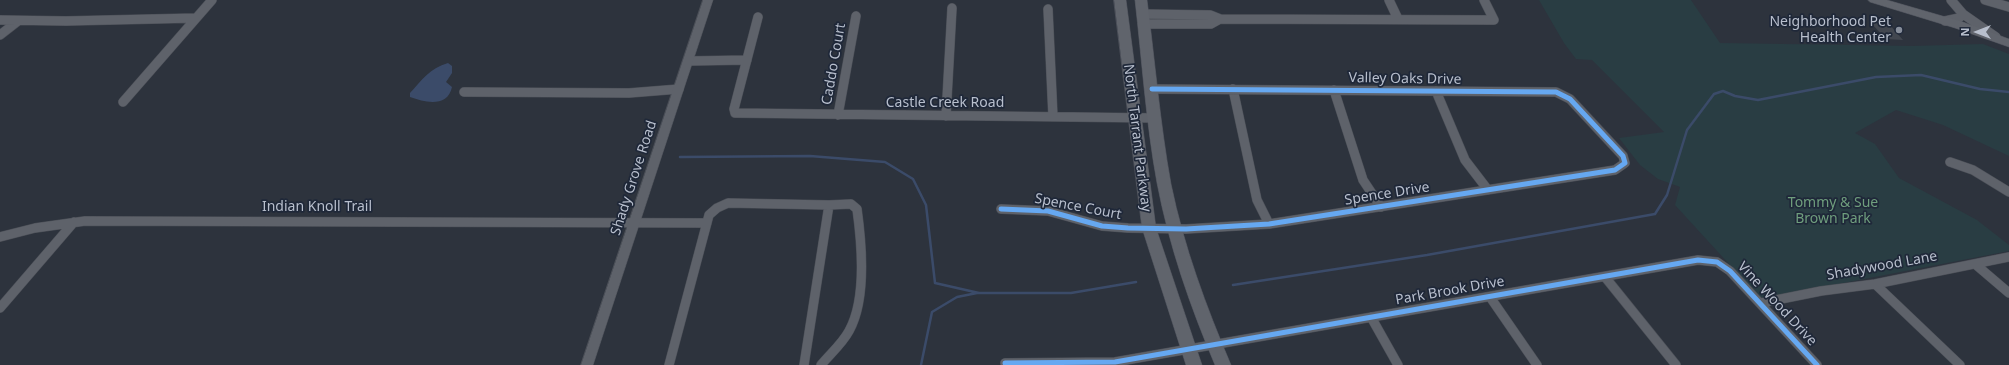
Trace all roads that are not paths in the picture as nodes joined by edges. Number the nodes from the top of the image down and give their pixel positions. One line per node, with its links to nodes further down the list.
1 (212, 0): 17 (street)
2 (708, 0): 29 (street, Shady Grove Road)
3 (1120, 0): 27 (main road, North Tarrant Parkway)
4 (1141, 0): 18 (main road, North Tarrant Parkway)
5 (1389, 0): 20 (street)
6 (1484, 0): 20 (street)
7 (1874, 0): 23 (main road)
8 (1951, 0): 13 (street)
9 (1985, 0): 10 (street)
10 (2009, 7)
11 (952, 8): 38 (street)
12 (1048, 9): 39 (street)
13 (1963, 14): 23 (street); 26 (street)
14 (1188, 15): 18 (street); 19 (street); 24 (street)
15 (856, 16): 37 (street, Caddo Court)
16 (758, 17): 28 (street)
17 (196, 18): 22 (street); 36 (street)
18 (1143, 19): 24 (street); 31 (main road, North Tarrant Parkway)
19 (1220, 19): 20 (street); 24 (street)
20 (1398, 19)
21 (0, 20): 22 (street)
22 (18, 21): 25 (street)
23 (1945, 21): 26 (main road)
24 (1190, 24)
25 (0, 35)
26 (2004, 41)
27 (1125, 42): 31 (main road); 40 (main road, North Tarrant Parkway)
28 (747, 60): 29 (street); 37 (street, Castle Creek Road)
29 (689, 61): 30 (street, Shady Grove Road)
30 (679, 89): 35 (street); 50 (street, Shady Grove Road)
31 (1152, 89): 32 (street, Valley Oaks Drive); 41 (main road, North Tarrant Parkway)
32 (1233, 89): 33 (street, Valley Oaks Drive); 52 (street)
33 (1334, 90): 34 (street, Valley Oaks Drive); 47 (street)
34 (1436, 91): 43 (street, Valley Oaks Drive); 44 (street)
35 (464, 92)
36 (123, 102)
37 (838, 115): 38 (street, Castle Creek Road)
38 (946, 116): 39 (street, Castle Creek Road)
39 (1052, 117): 40 (street, Castle Creek Road)
40 (1134, 118): 41 (street, Castle Creek Road); 53 (main road, North Tarrant Parkway)
41 (1156, 118): 54 (main road, North Tarrant Parkway)
42 (1950, 162): 45 (street)
43 (1625, 163): 44 (street, Spence Drive)
44 (1488, 190): 47 (street, Spence Drive)
45 (2009, 192)
46 (829, 205): 51 (street); 71 (street); 72 (street)
47 (1381, 207): 52 (street, Spence Drive)
48 (1001, 209): 53 (street, Spence Court)
49 (74, 222): 50 (street, Indian Knoll Trail); 55 (street, Indian Knoll Trail); 64 (street)
50 (635, 222): 51 (street, Indian Knoll Trail); 69 (street, Shady Grove Road)
51 (707, 223): 70 (street)
52 (1269, 224): 54 (street, Spence Drive)
53 (1149, 228): 54 (street, Spence Drive); 67 (main road, North Tarrant Parkway)
54 (1175, 229): 66 (main road, North Tarrant Parkway)
55 (0, 237)
56 (2009, 257): 58 (street, Shadywood Lane)
57 (1716, 262): 59 (street, Park Brook Drive); 63 (street, Vine Wood Drive)
58 (1975, 264): 60 (street, Shadywood Lane); 61 (street)
59 (1605, 277): 62 (street, Park Brook Drive); 77 (street)
60 (1875, 284): 63 (street, Shadywood Lane); 79 (street)
61 (2009, 293)
62 (1490, 297): 65 (street, Park Brook Drive); 76 (street)
63 (1761, 303): 78 (street, Vine Wood Drive)
64 (0, 308)
65 (1371, 317): 66 (street, Park Brook Drive); 75 (street)
66 (1214, 344): 67 (street, Park Brook Drive); 74 (main road, North Tarrant Parkway)
67 (1188, 348): 68 (street, Park Brook Drive); 73 (main road, North Tarrant Parkway)
68 (1005, 363)
69 (587, 365)
70 (669, 365)
71 (804, 365)
72 (821, 365)
73 (1194, 365)
74 (1223, 365)
75 (1398, 365)
76 (1537, 365)
77 (1676, 365)
78 (1817, 365)
79 (1960, 365)

